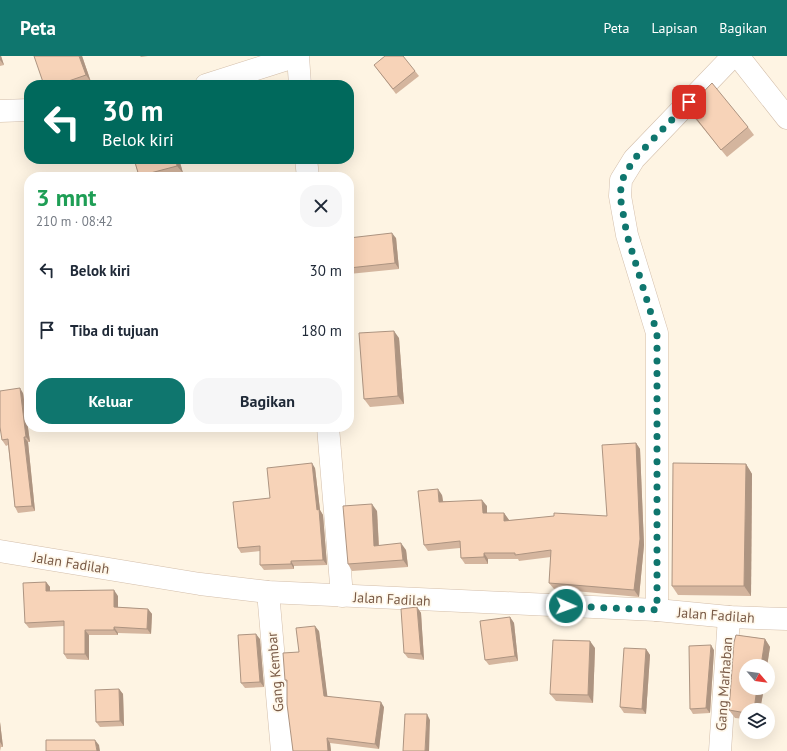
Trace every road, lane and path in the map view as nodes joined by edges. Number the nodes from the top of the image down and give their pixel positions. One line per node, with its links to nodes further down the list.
1 (297, 56): 4 (street); 5 (street)
2 (733, 56): 13 (street)
3 (738, 56): 8 (street)
4 (222, 80)
5 (299, 80)
6 (24, 110): 7 (street)
7 (0, 111)
8 (787, 118)
9 (328, 432): 12 (street)
10 (0, 551): 11 (street, Jalan Fadilah)
11 (268, 592): 12 (street, Jalan Fadilah); 16 (street, Gang Kembar)
12 (342, 596): 13 (street, Jalan Fadilah)
13 (657, 610): 14 (street, Jalan Fadilah)
14 (729, 617): 15 (street, Jalan Fadilah); 17 (street, Gang Marhaban)
15 (787, 619)
16 (282, 751)
17 (720, 751)

